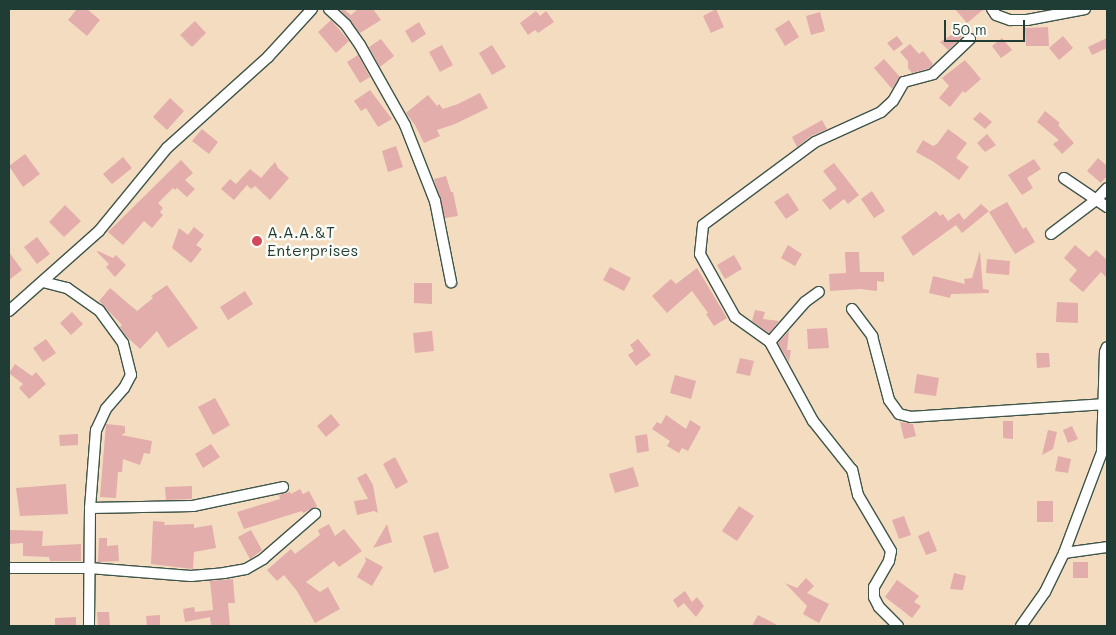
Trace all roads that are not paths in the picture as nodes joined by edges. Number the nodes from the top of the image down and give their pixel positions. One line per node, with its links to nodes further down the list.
1 (312, 9): 11 (street)
2 (329, 9): 12 (street)
3 (992, 9): 4 (street)
4 (1085, 9)
5 (970, 40): 16 (street)
6 (1064, 178): 8 (street)
7 (1107, 188): 8 (street)
8 (1096, 200): 9 (street); 10 (street)
9 (1107, 207)
10 (1051, 234)
11 (43, 282): 15 (street); 21 (street)
12 (450, 282)
13 (819, 292): 16 (street)
14 (852, 309): 18 (street)
15 (9, 311)
16 (770, 342): 28 (street)
17 (1107, 347): 18 (street)
18 (1105, 404): 19 (street)
19 (1105, 452): 24 (street)
20 (283, 487): 21 (street)
21 (90, 508): 26 (street)
22 (315, 514): 26 (street)
23 (1107, 547): 24 (street)
24 (1064, 553): 29 (street)
25 (9, 568): 26 (street)
26 (88, 568): 27 (street)
27 (89, 626)
28 (898, 626)
29 (1021, 626)

